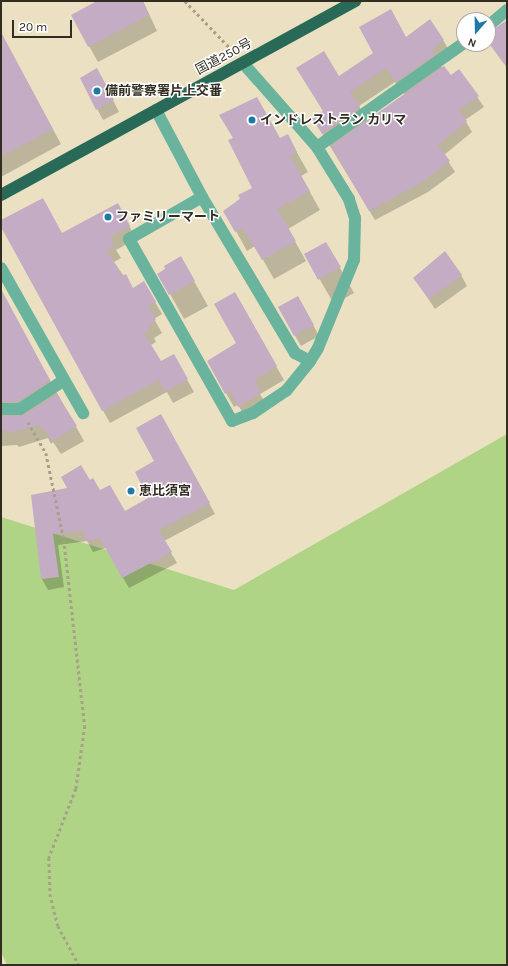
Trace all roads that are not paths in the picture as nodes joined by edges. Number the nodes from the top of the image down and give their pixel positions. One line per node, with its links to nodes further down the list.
1 (355, 1): 5 (highway, 国道250号)
2 (507, 10): 3 (street)
3 (496, 19)
4 (456, 49): 7 (street)
5 (243, 63): 6 (highway, 国道250号); 7 (street)
6 (156, 110): 8 (highway, 国道250号); 9 (street)
7 (317, 147): 11 (street)
8 (1, 196)
9 (202, 197): 11 (street); 11 (street)
10 (1, 268): 12 (street)
11 (310, 361)
12 (63, 380): 13 (street); 14 (street)
13 (1, 409)
14 (83, 413)

